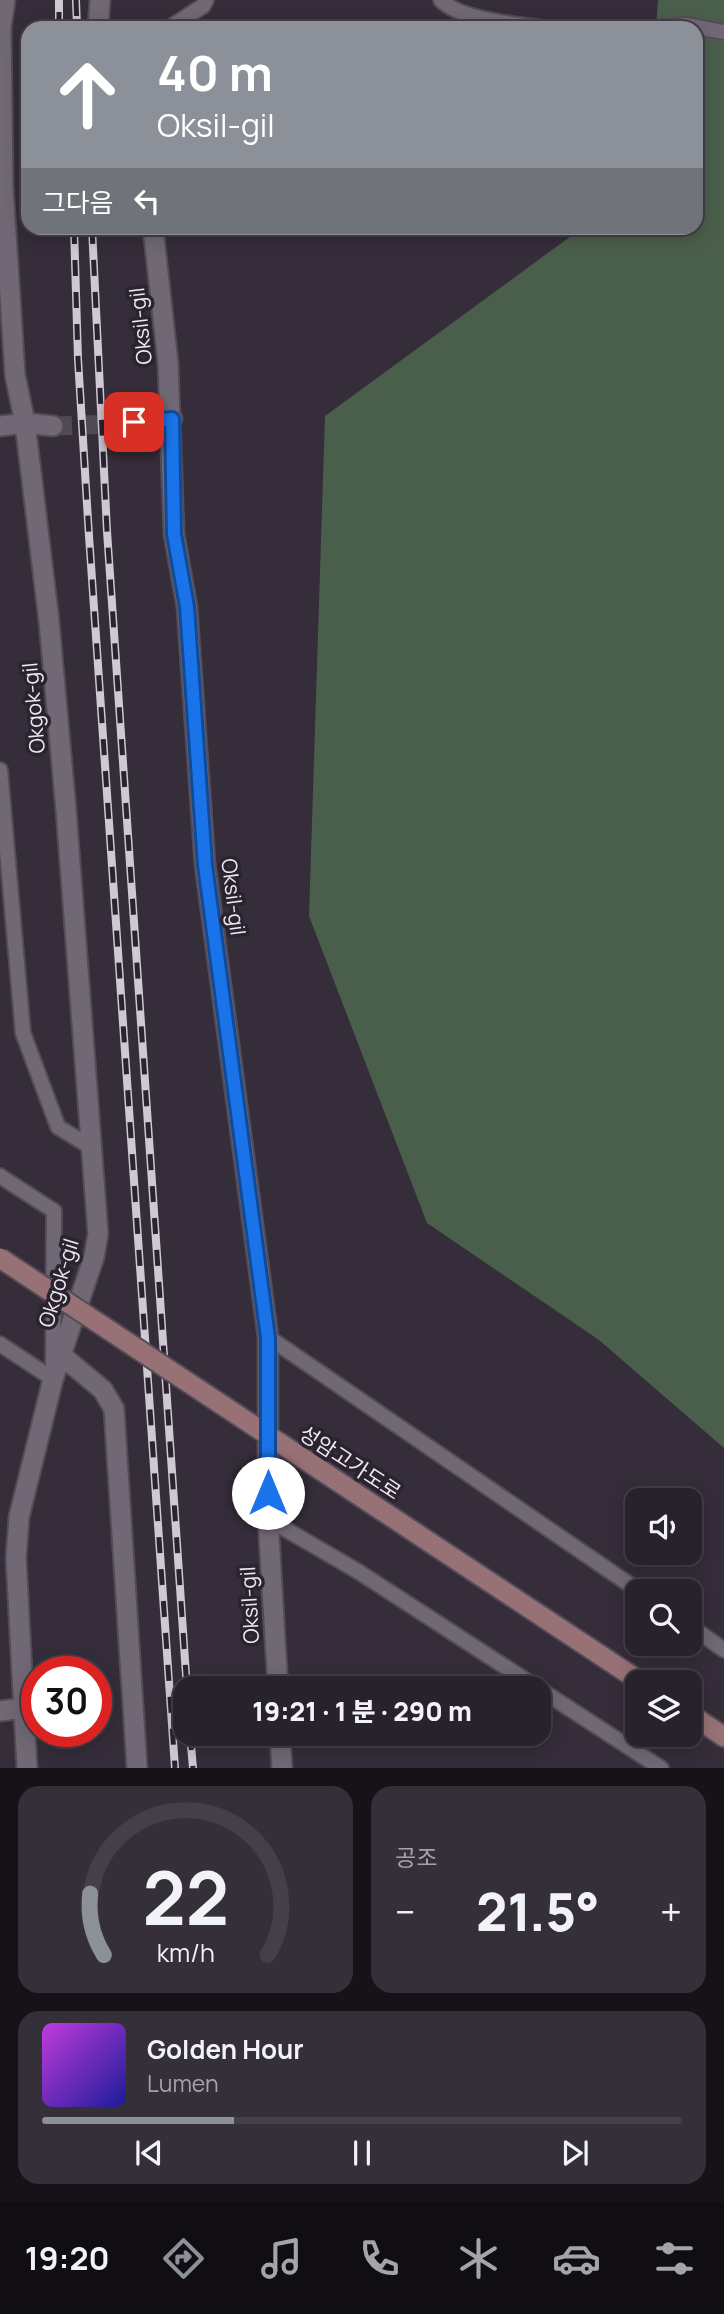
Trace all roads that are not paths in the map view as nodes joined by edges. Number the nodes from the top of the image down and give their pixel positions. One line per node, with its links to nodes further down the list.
1 (5, 0): 8 (street, Okgok-gil)
2 (100, 0): 5 (street)
3 (206, 0): 6 (lane)
4 (441, 0): 7 (lane)
5 (98, 21)
6 (178, 21)
7 (501, 21)
8 (0, 28): 11 (street, Okgok-gil)
9 (703, 28): 10 (lane)
10 (724, 32)
11 (1, 195): 14 (street, Okgok-gil)
12 (154, 235): 13 (street, Oksil-gil)
13 (172, 419): 15 (street); 22 (street, Oksil-gil)
14 (24, 424): 16 (street); 17 (street); 19 (street, Okgok-gil)
15 (116, 424)
16 (0, 426)
17 (53, 426)
18 (0, 770): 19 (lane)
19 (91, 1147): 24 (street, Okgok-gil)
20 (0, 1175): 25 (lane)
21 (0, 1258): 31 (main road, 성암고가도로, bridge)
22 (268, 1338): 26 (street, Oksil-gil); 27 (lane)
23 (0, 1344): 25 (lane)
24 (61, 1355): 25 (street, Okgok-gil); 40 (street)
25 (53, 1379): 30 (street, Okgok-gil)
26 (268, 1520): 32 (street, Oksil-gil); 42 (lane)
27 (625, 1581)
28 (702, 1634): 29 (lane)
29 (724, 1650)
30 (21, 1665)
31 (625, 1672)
32 (277, 1676)
33 (21, 1708): 34 (street)
34 (0, 1711)
35 (702, 1722): 36 (main road)
36 (724, 1737)
37 (281, 1746): 41 (street)
38 (26, 1747): 39 (street, Okgok-gil)
39 (27, 1768)
40 (138, 1768)
41 (282, 1768)
42 (661, 1768)

